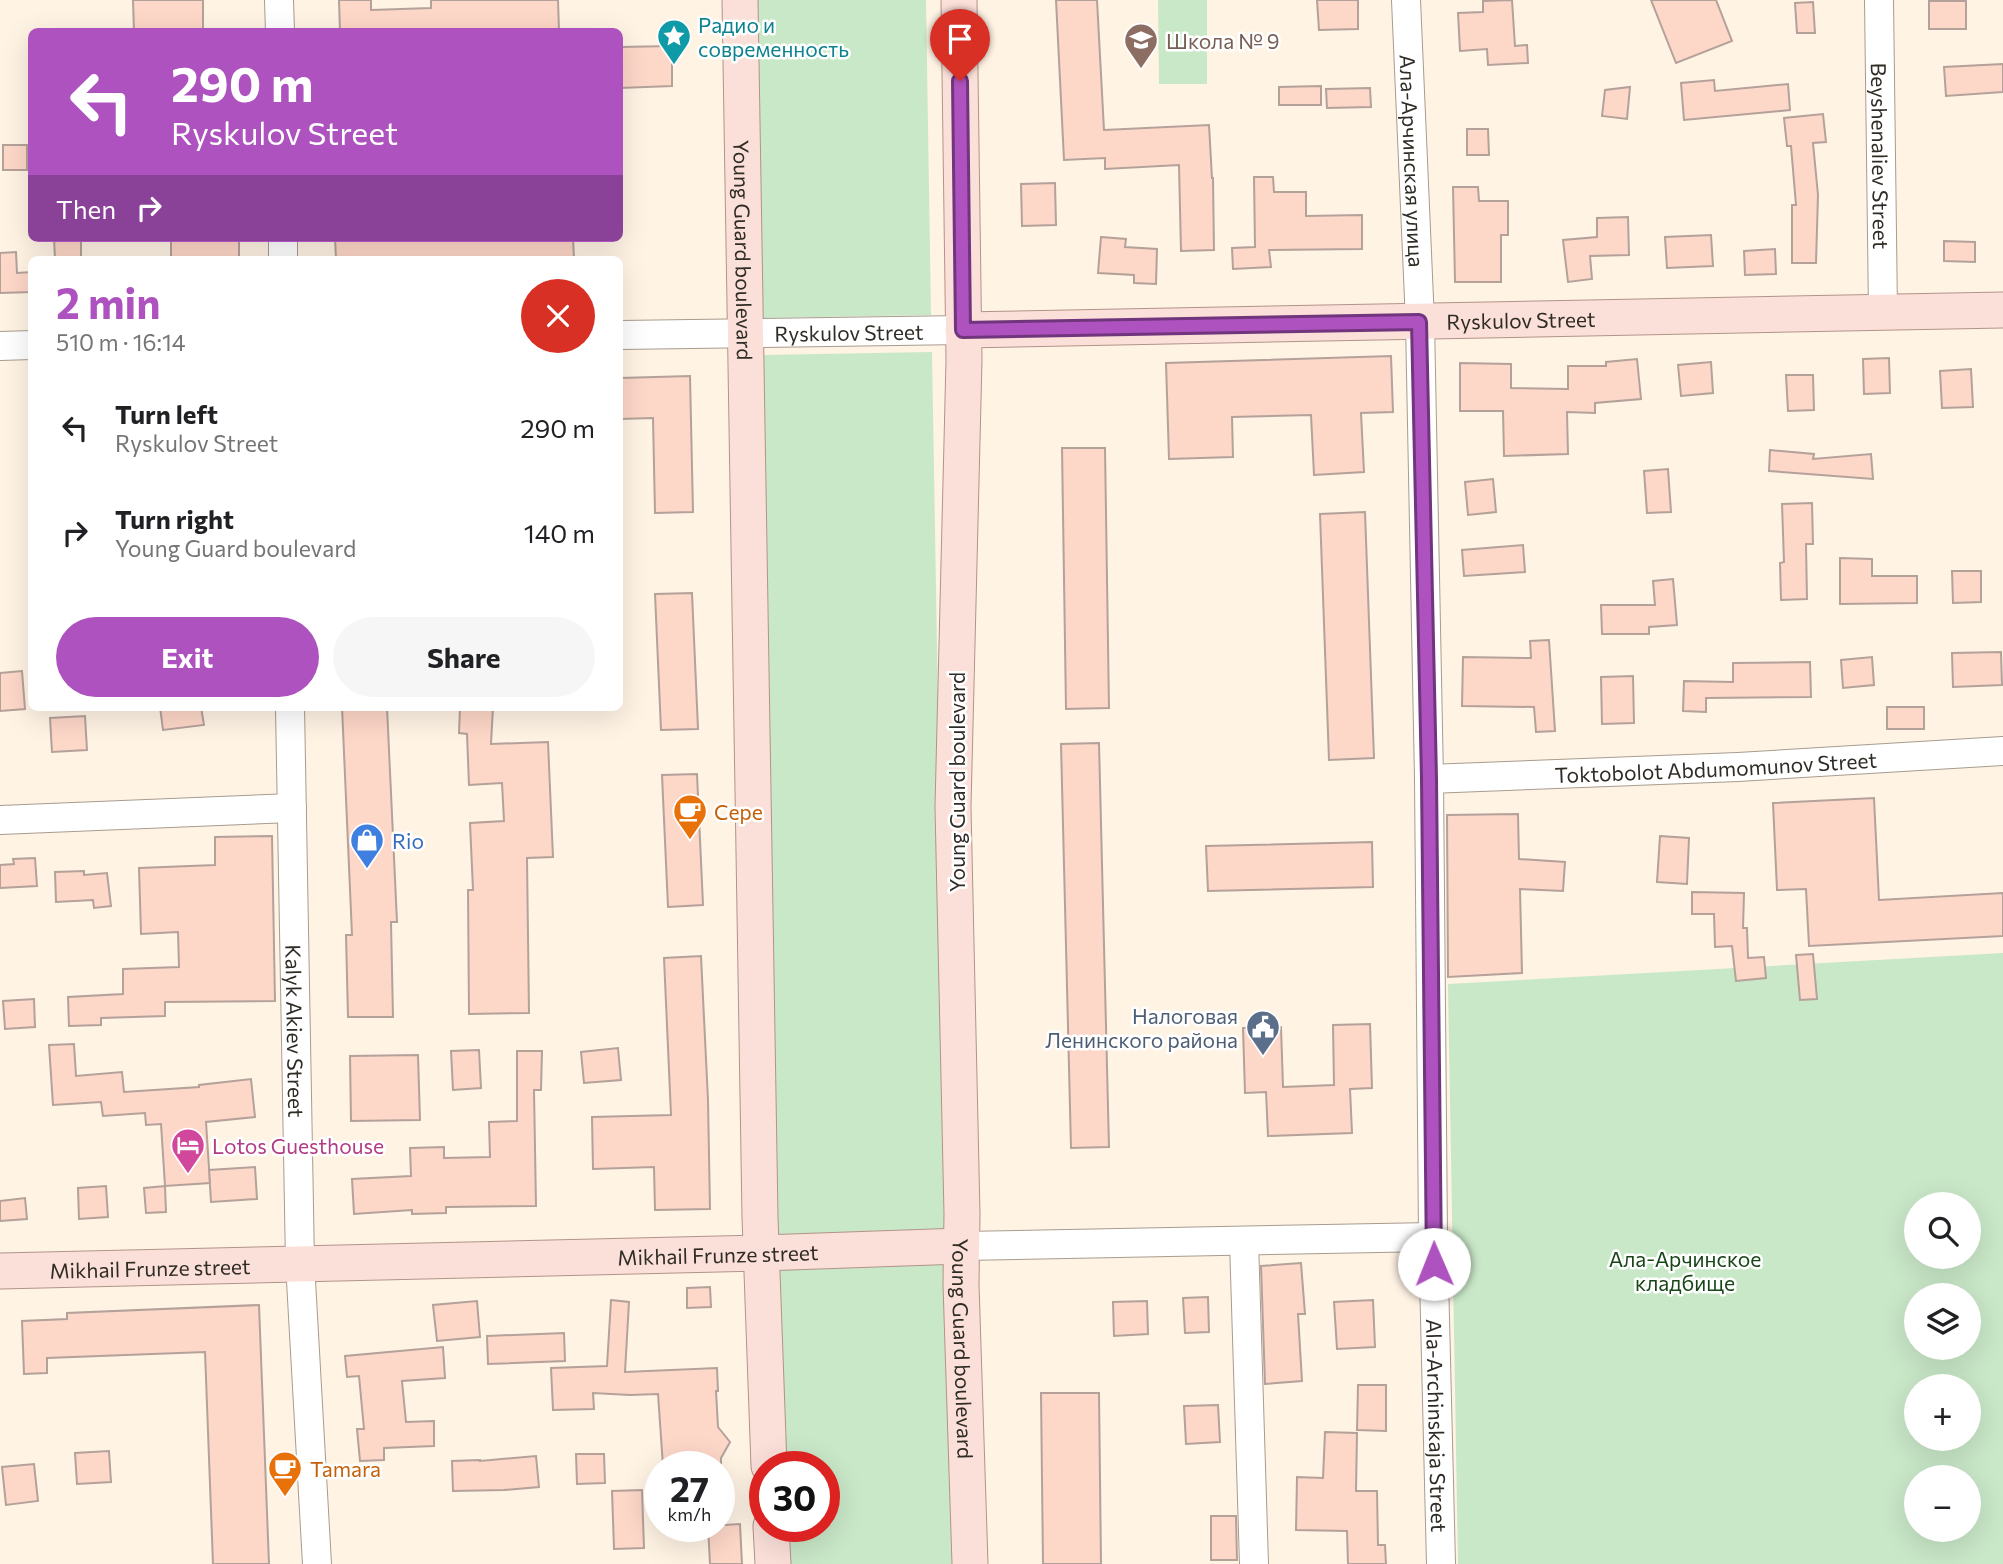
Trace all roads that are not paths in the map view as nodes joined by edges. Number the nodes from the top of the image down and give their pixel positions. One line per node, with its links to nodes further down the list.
1 (279, 0): 6 (street)
2 (740, 0): 11 (main road, Young Guard boulevard)
3 (959, 0): 10 (main road, Young Guard boulevard)
4 (1406, 0): 9 (street, Ала-Арчинская улица)
5 (1879, 0): 8 (street, Beyshenaliev Street)
6 (280, 28)
7 (2003, 310): 8 (main road, Ryskulov Street)
8 (1883, 313): 9 (main road, Ryskulov Street)
9 (1419, 322): 10 (main road, Ryskulov Street); 17 (street, Ala-Archinskaja Street)
10 (963, 330): 11 (street, Ryskulov Street); 22 (main road, Young Guard boulevard)
11 (747, 334): 12 (street, Ryskulov Street); 23 (main road, Young Guard boulevard)
12 (623, 335)
13 (28, 345): 14 (street)
14 (0, 346)
15 (290, 711): 18 (street, Kalyk Akiev Street)
16 (2003, 751): 17 (street, Toktobolot Abdumomunov Street)
17 (1429, 779): 20 (street, Ala-Archinskaja Street)
18 (292, 808): 19 (street); 24 (street, Kalyk Akiev Street)
19 (0, 820)
20 (1433, 1237): 21 (street, Mikhail Frunze street); 32 (street, Ala-Archinskaja Street)
21 (1244, 1241): 22 (street, Mikhail Frunze street); 31 (street)
22 (961, 1246): 23 (main road, Mikhail Frunze street); 30 (main road, Young Guard boulevard)
23 (761, 1253): 24 (main road, Mikhail Frunze street); 26 (main road, Young Guard boulevard)
24 (300, 1263): 25 (main road, Mikhail Frunze street); 28 (street, Kalyk Akiev Street)
25 (0, 1271)
26 (768, 1451)
27 (772, 1542): 29 (main road)
28 (317, 1564)
29 (773, 1564)
30 (970, 1564)
31 (1254, 1564)
32 (1441, 1564)

